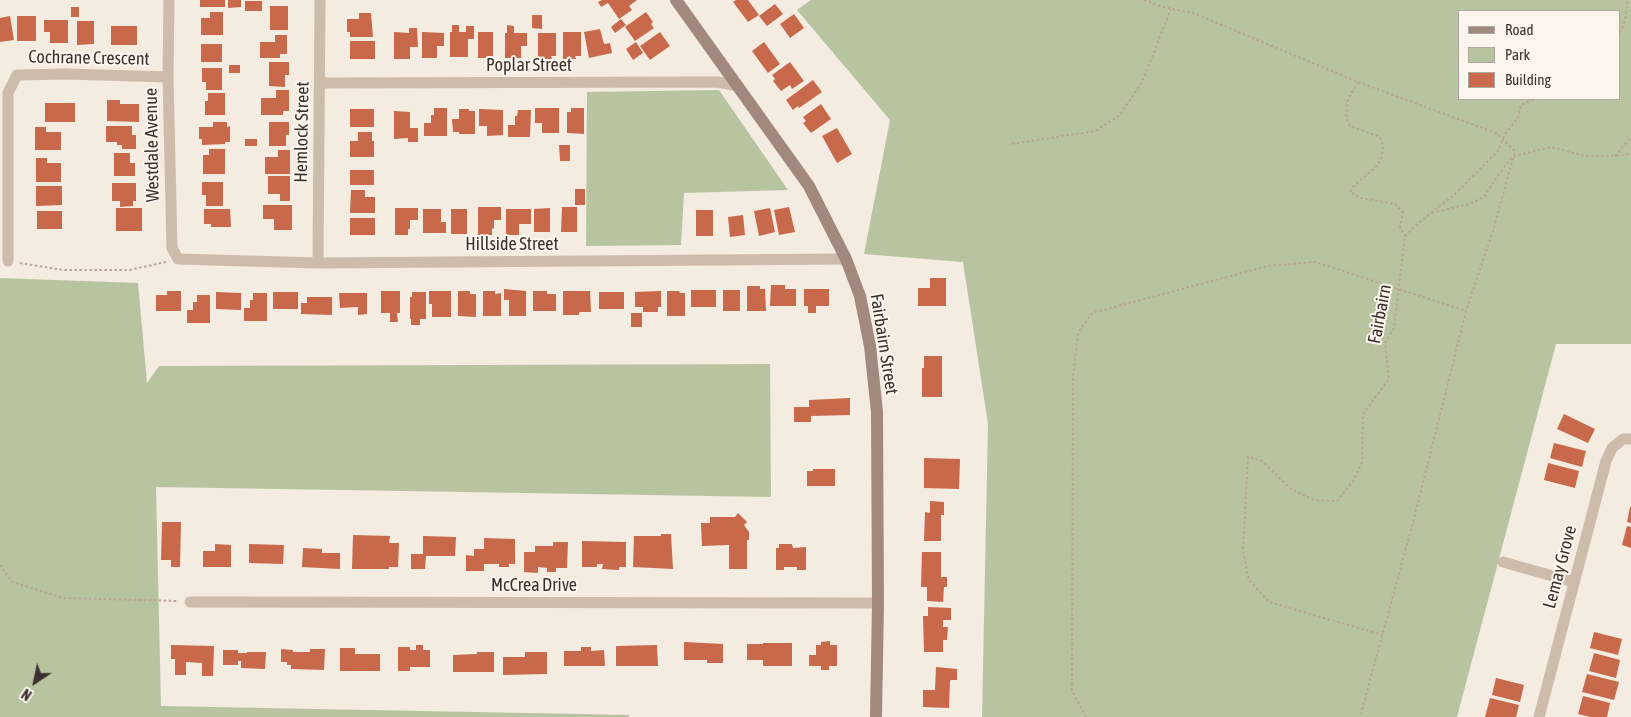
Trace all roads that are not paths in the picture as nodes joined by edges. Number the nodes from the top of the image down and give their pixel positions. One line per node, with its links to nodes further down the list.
1 (169, 0): 4 (street, Westdale Avenue)
2 (320, 0): 5 (street, Hemlock Street)
3 (676, 0): 6 (main road, Fairbairn Street)
4 (168, 77): 7 (street, Westdale Avenue); 9 (street, Cochrane Crescent)
5 (320, 83): 6 (street, Poplar Street); 10 (street, Hemlock Street)
6 (738, 86): 8 (main road, Fairbairn Street)
7 (178, 259): 10 (street, Hillside Street)
8 (846, 259): 10 (street, Hillside Street); 15 (main road, Fairbairn Street)
9 (8, 261)
10 (318, 264)
11 (1631, 439): 13 (street, Lemay Grove)
12 (1503, 562): 13 (street)
13 (1574, 582): 17 (street, Lemay Grove)
14 (190, 602): 15 (street, McCrea Drive)
15 (878, 603): 16 (main road, Fairbairn Street)
16 (876, 717)
17 (1539, 717)

